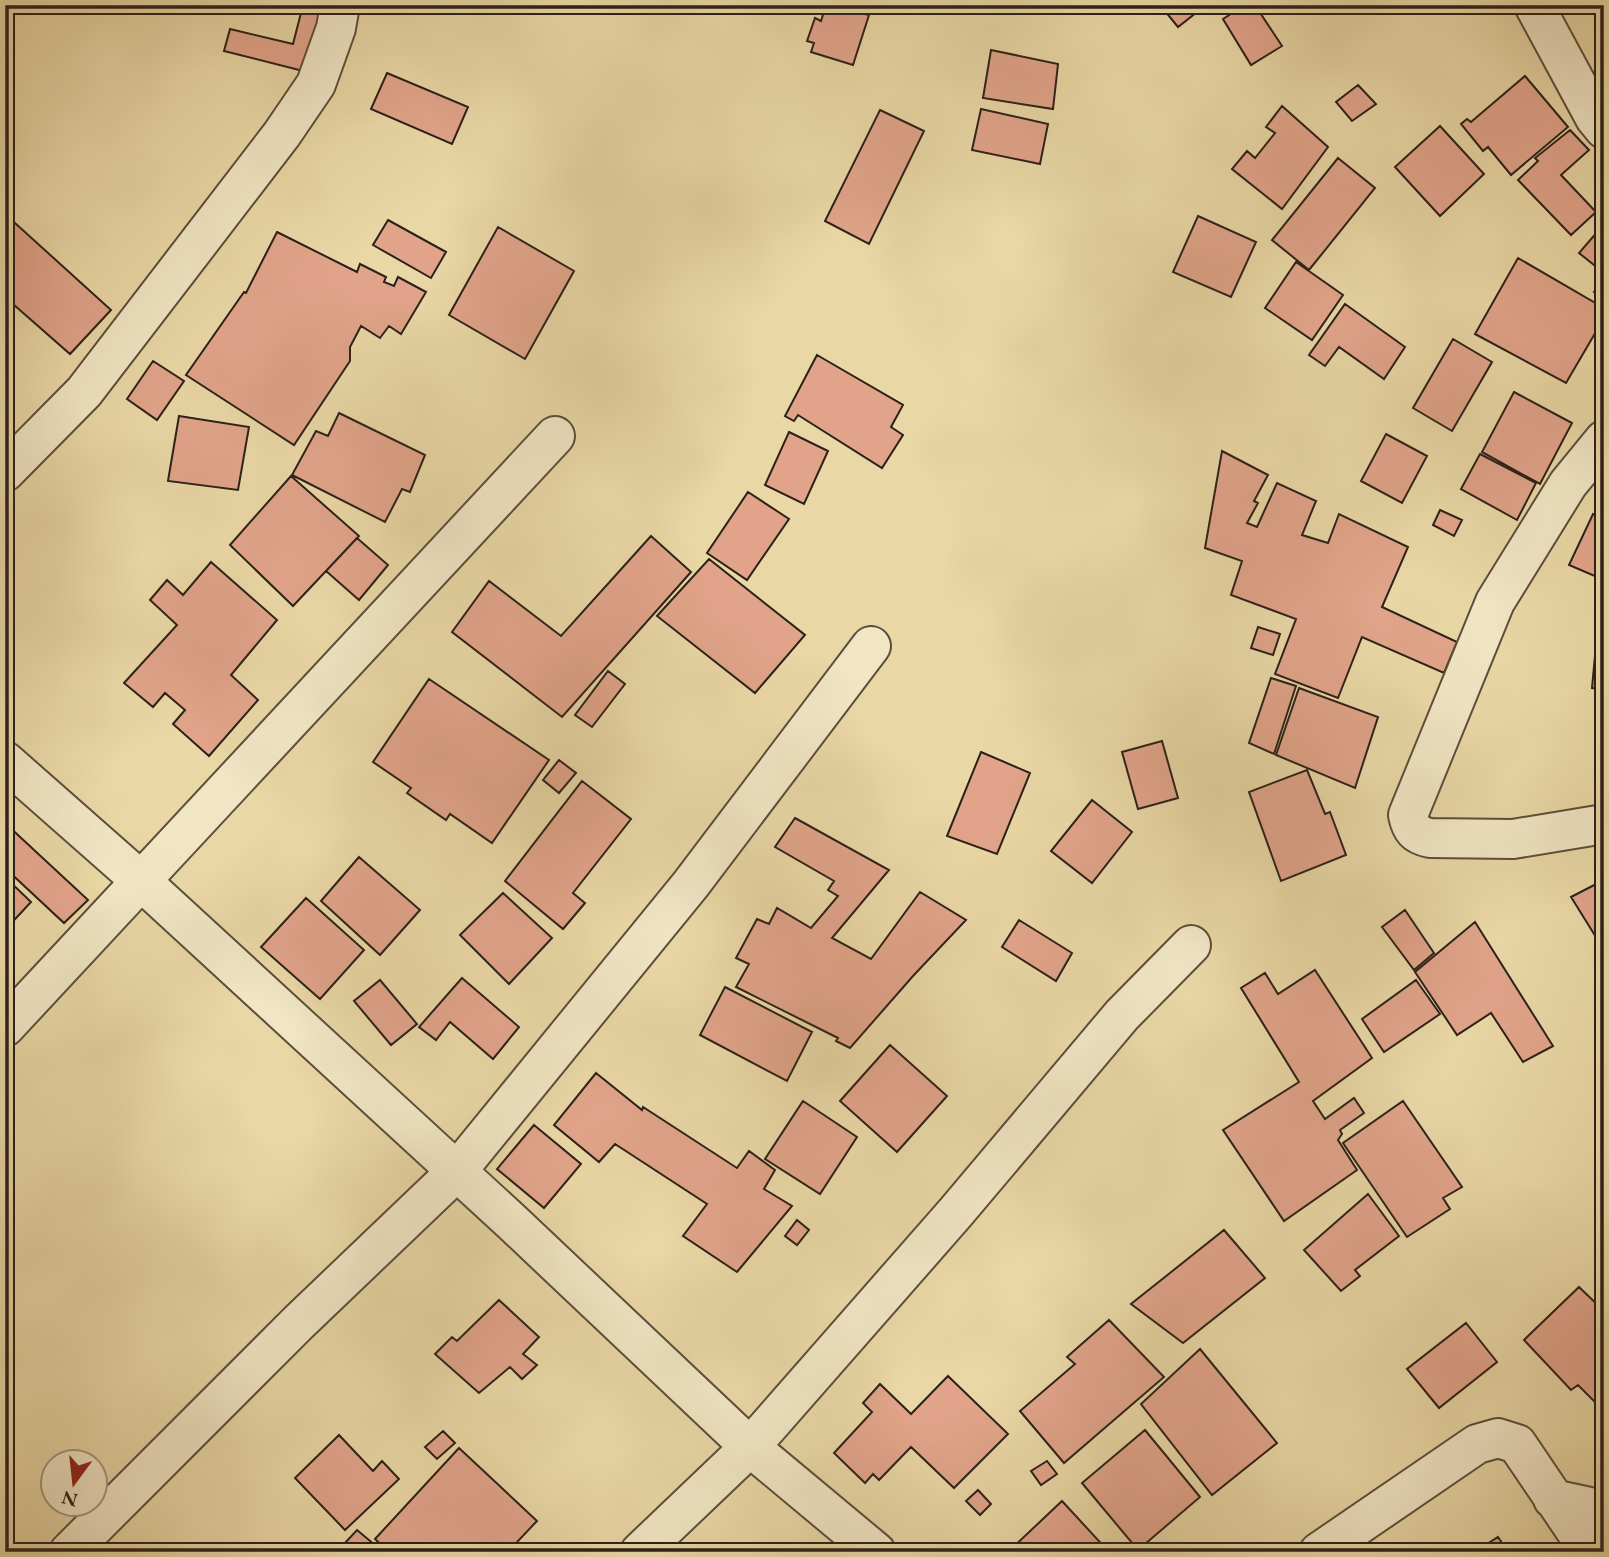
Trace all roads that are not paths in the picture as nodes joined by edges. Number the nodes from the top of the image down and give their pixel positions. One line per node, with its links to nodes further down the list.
1 (340, 5): 6 (street)
2 (1534, 5): 3 (street)
3 (1604, 129)
4 (555, 436): 10 (street)
5 (1604, 440): 9 (street)
6 (5, 472)
7 (871, 646): 13 (street)
8 (5, 761): 10 (street)
9 (1604, 824)
10 (140, 880): 12 (street); 13 (street)
11 (1191, 945): 14 (street)
12 (5, 1027)
13 (457, 1171): 14 (street); 17 (street)
14 (750, 1447): 18 (street); 19 (street)
15 (1553, 1499): 16 (street); 20 (street); 21 (street)
16 (1604, 1510)
17 (69, 1552)
18 (639, 1552)
19 (876, 1552)
20 (1319, 1552)
21 (1590, 1552)

